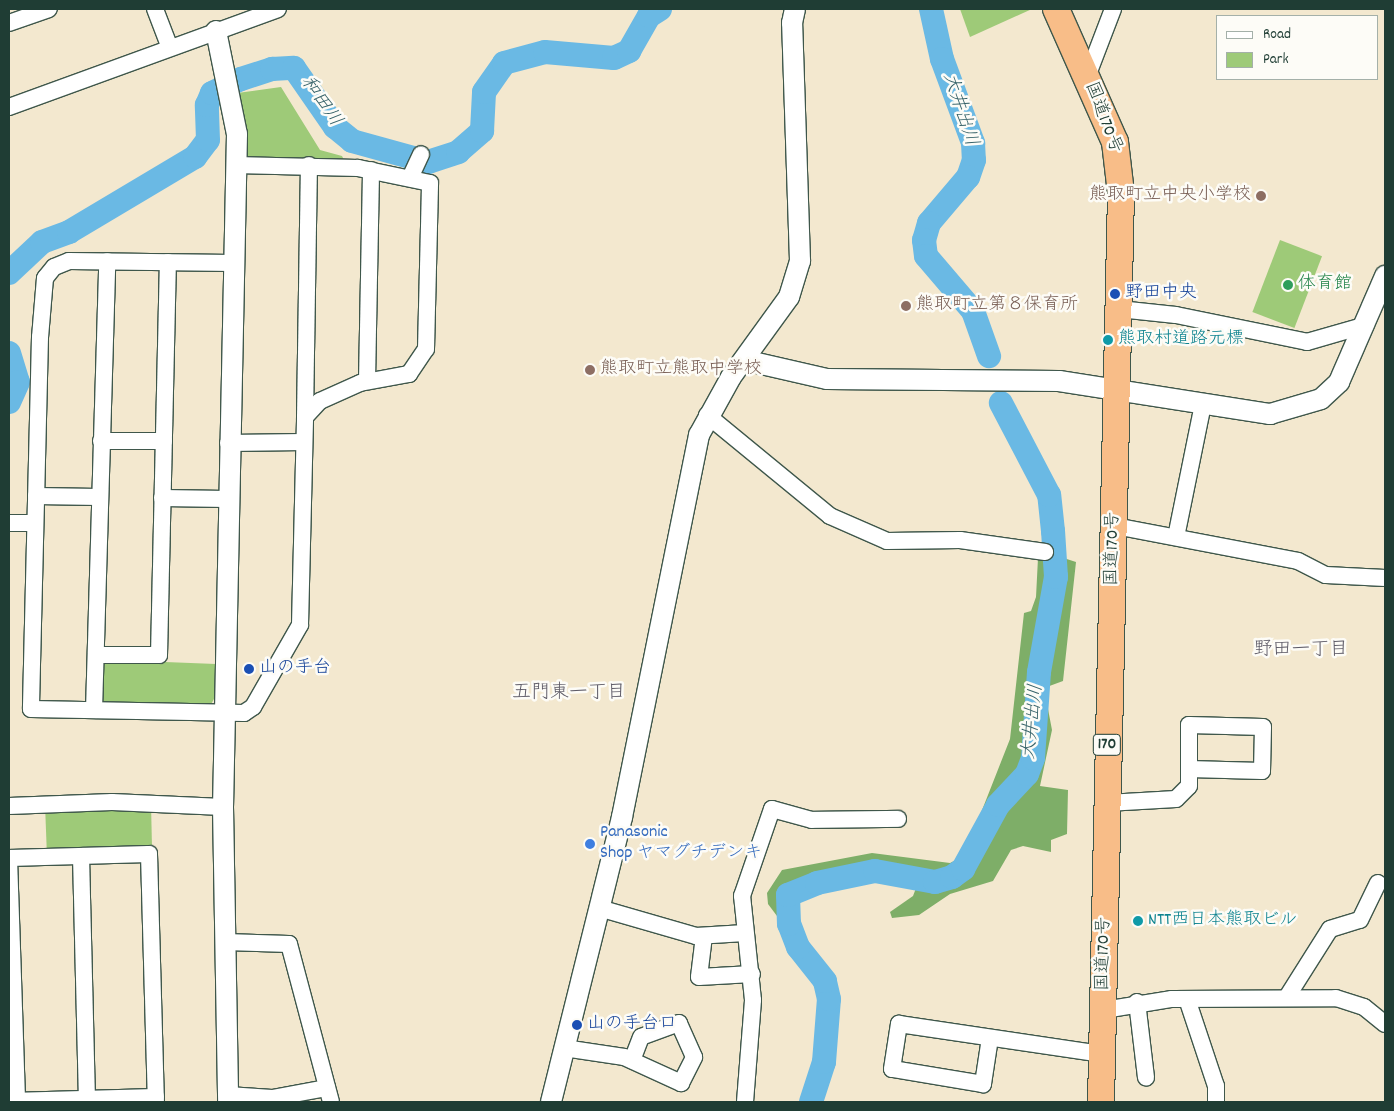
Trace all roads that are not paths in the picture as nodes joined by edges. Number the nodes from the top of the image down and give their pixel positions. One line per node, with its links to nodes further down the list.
1 (50, 9): 7 (street)
2 (155, 9): 9 (street)
3 (278, 9): 8 (street)
4 (795, 9): 23 (street)
5 (1056, 9): 10 (highway, 国道170号 / 170)
6 (1113, 9): 10 (street)
7 (10, 18)
8 (216, 32): 9 (street); 13 (street)
9 (169, 46): 11 (street)
10 (1087, 77): 21 (highway, 国道170号 / 170)
11 (9, 107)
12 (421, 154): 16 (street)
13 (235, 165): 14 (street); 19 (street)
14 (309, 165): 15 (street); 28 (street)
15 (371, 170): 16 (street); 24 (street)
16 (412, 173): 24 (street)
17 (106, 260): 18 (street); 29 (street); 33 (street)
18 (168, 262): 19 (street); 30 (street)
19 (233, 263): 32 (street)
20 (1385, 276): 22 (street)
21 (1120, 309): 22 (street); 25 (highway, 国道170号 / 170)
22 (1366, 325): 26 (street)
23 (744, 360): 25 (street); 27 (street)
24 (367, 381): 28 (street)
25 (1118, 388): 26 (street); 39 (highway, 国道170号 / 170)
26 (1203, 404): 40 (street)
27 (707, 415): 41 (street); 54 (street)
28 (305, 417): 31 (street)
29 (100, 441): 30 (street); 34 (street)
30 (164, 441): 35 (street)
31 (304, 442): 32 (street); 45 (street)
32 (228, 443): 36 (street)
33 (36, 496): 34 (street); 38 (street)
34 (99, 497): 43 (street)
35 (162, 498): 36 (street); 43 (street)
36 (227, 499): 45 (street)
37 (9, 522): 38 (street)
38 (35, 523): 44 (street)
39 (1114, 526): 40 (street); 47 (highway, 国道170号 / 170)
40 (1176, 538): 42 (street)
41 (1045, 552)
42 (1385, 578)
43 (96, 655): 44 (street)
44 (94, 710): 45 (street)
45 (224, 711): 49 (street)
46 (1189, 769): 46 (street); 47 (street)
47 (1107, 803): 62 (highway, 国道170号 / 170)
48 (9, 806): 49 (street)
49 (224, 806): 57 (street)
50 (898, 819): 55 (street)
51 (81, 856): 52 (street); 70 (street); 72 (street)
52 (9, 858): 73 (street)
53 (1378, 883): 59 (street)
54 (599, 908): 56 (street); 65 (street)
55 (745, 933): 56 (street); 58 (street)
56 (704, 936): 58 (street)
57 (226, 942): 69 (street); 71 (street)
58 (752, 974): 75 (street)
59 (1287, 997): 60 (street); 63 (street)
60 (1187, 1000): 61 (street); 77 (street)
61 (1137, 1002): 62 (street); 68 (street)
62 (1104, 1010): 66 (highway, 国道170号 / 170)
63 (1385, 1024)
64 (990, 1038): 64 (street); 66 (street)
65 (564, 1048): 67 (street); 74 (street)
66 (1102, 1054): 76 (highway, 国道170号 / 170)
67 (632, 1060)
68 (1146, 1077)
69 (329, 1095): 71 (street)
70 (87, 1099): 72 (street); 73 (street)
71 (228, 1099)
72 (156, 1100)
73 (13, 1101)
74 (551, 1102)
75 (745, 1102)
76 (1101, 1102)
77 (1216, 1102)

